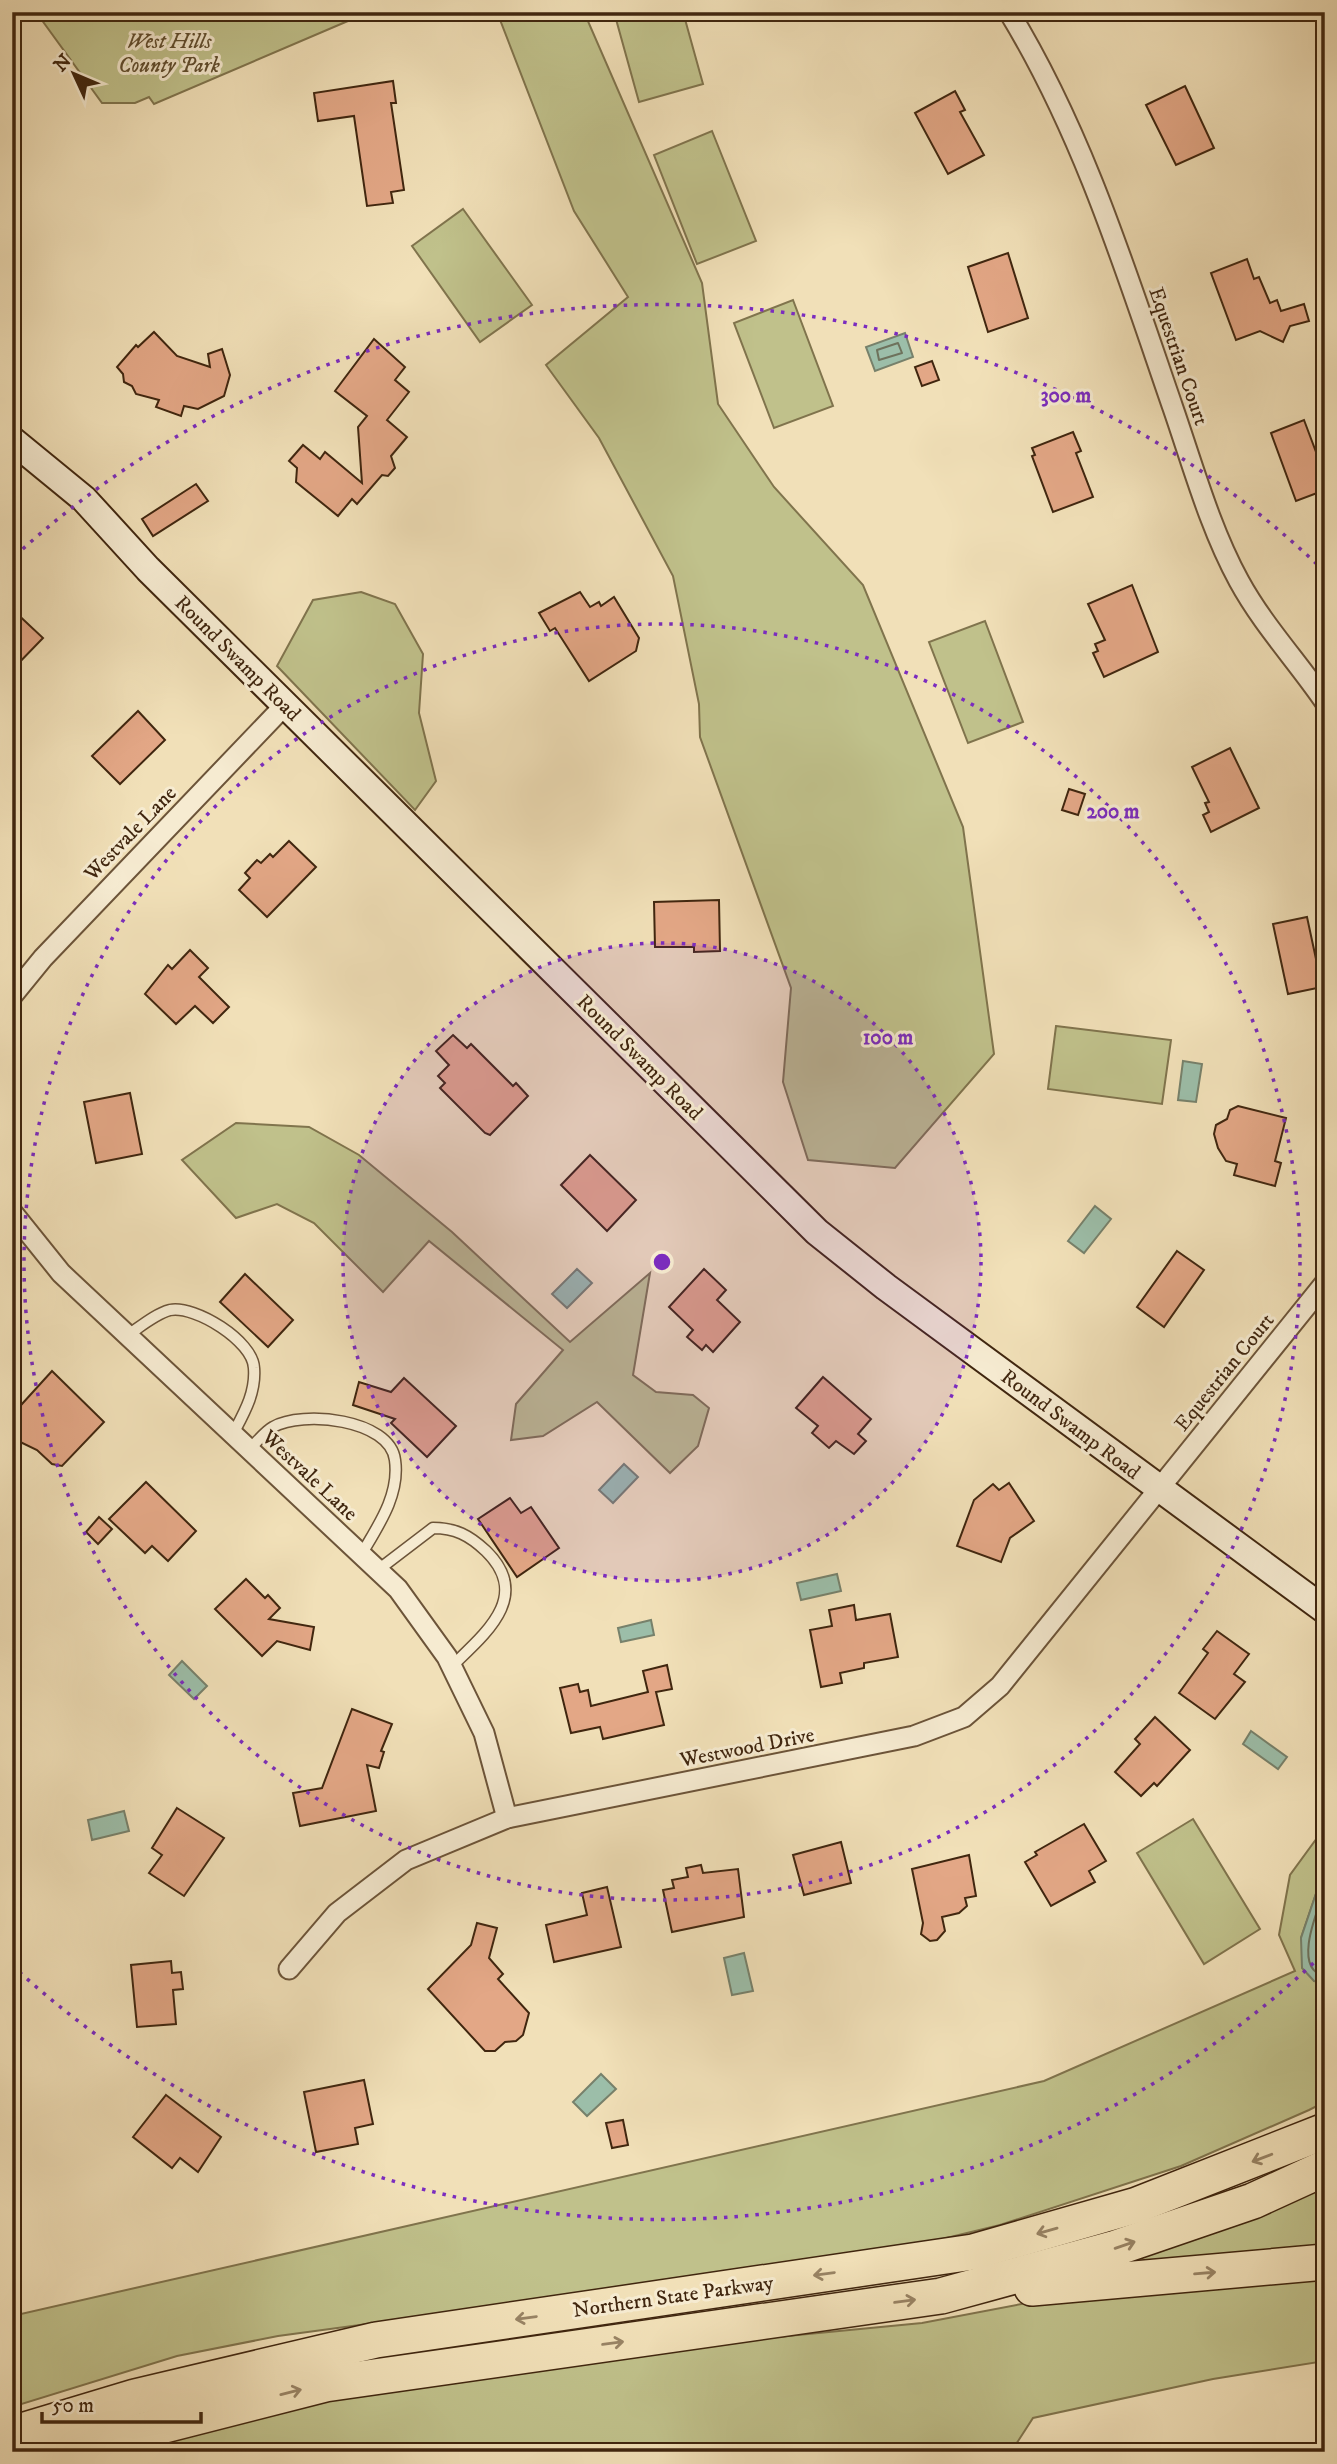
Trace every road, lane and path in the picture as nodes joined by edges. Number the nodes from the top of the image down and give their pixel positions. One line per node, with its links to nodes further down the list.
1 (1009, 12): 3 (street, Equestrian Court)
2 (12, 440): 4 (street, Round Swamp Road)
3 (1325, 702)
4 (285, 705): 5 (street, Westvale Lane); 11 (street, Round Swamp Road)
5 (12, 996)
6 (12, 1212): 8 (street, Westvale Lane)
7 (1325, 1283): 11 (street, Equestrian Court)
8 (128, 1335): 9 (street, Westvale Lane); 9 (lane)
9 (233, 1434): 10 (street, Westvale Lane)
10 (249, 1450): 12 (street, Westvale Lane); 12 (lane)
11 (1159, 1490): 14 (street, Round Swamp Road); 16 (street, Westwood Drive)
12 (361, 1555): 13 (street, Westvale Lane)
13 (378, 1570): 15 (street, Westvale Lane); 15 (lane)
14 (1325, 1610)
15 (452, 1666): 16 (street, Westvale Lane)
16 (507, 1818): 17 (street, Westwood Drive)
17 (289, 1969)
18 (1325, 2131): 22 (highway, Northern State Parkway, one-way to 22)
19 (1325, 2168): 21 (highway, Northern State Parkway, one-way to 19)
20 (1325, 2262): 21 (highway, one-way to 20)
21 (942, 2296): 23 (highway, Northern State Parkway, one-way to 21)
22 (12, 2434)
23 (59, 2452)

